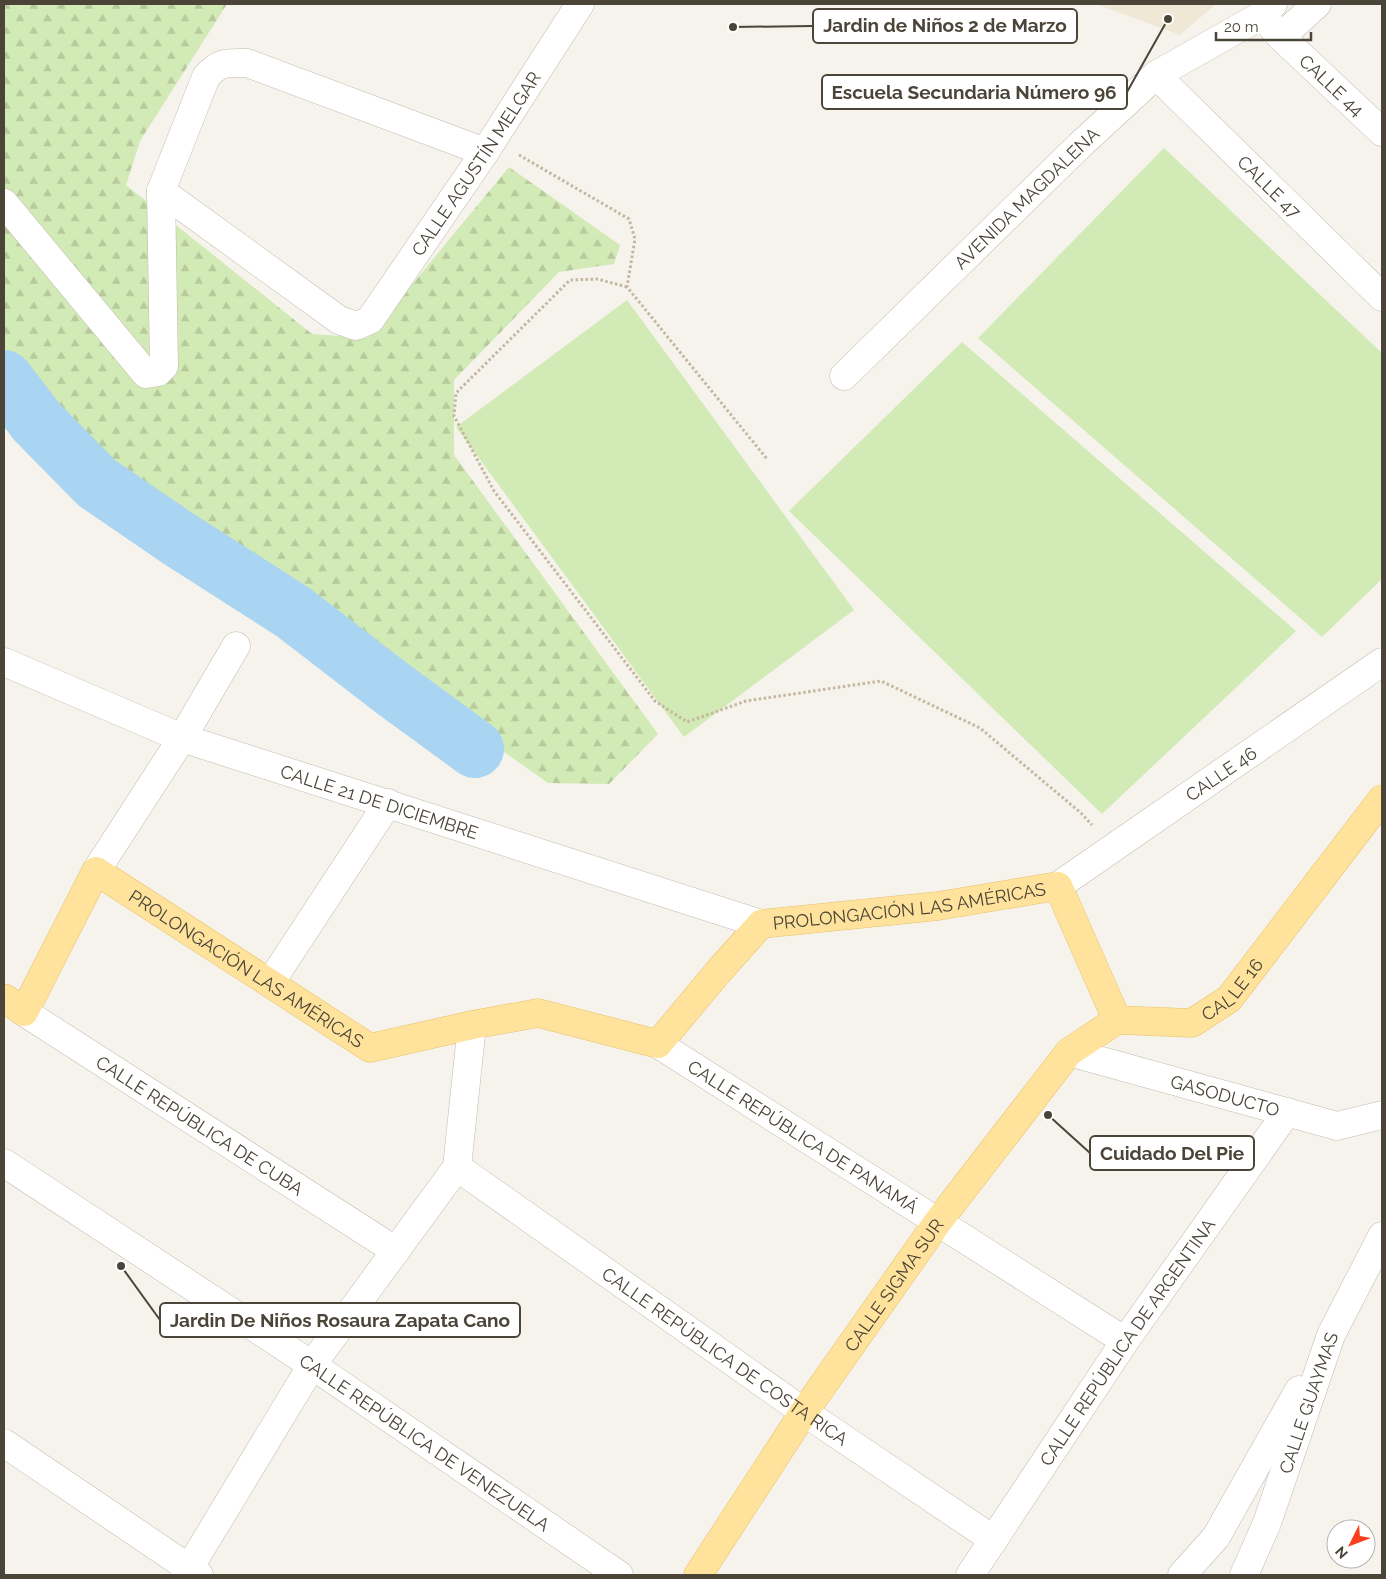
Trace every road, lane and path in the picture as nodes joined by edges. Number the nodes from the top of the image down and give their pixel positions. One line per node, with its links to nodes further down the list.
1 (580, 4): 7 (street, CALLE AGUSTÍN MELGAR)
2 (1317, 4): 4 (street)
3 (1267, 10): 4 (street, CALLE 44); 5 (street, AVENIDA MAGDALENA)
4 (1281, 37): 6 (street, CALLE 44)
5 (1156, 75): 11 (street, CALLE 47); 12 (street, AVENIDA MAGDALENA)
6 (1382, 132)
7 (489, 146): 8 (street); 8 (street, CALLE AGUSTÍN MELGAR); 10 (path)
8 (161, 191): 9 (street)
9 (4, 203)
10 (626, 287): 13 (path); 20 (path)
11 (1382, 297)
12 (844, 376)
13 (767, 459)
14 (236, 646): 17 (street)
15 (4, 662): 17 (street, CALLE 21 DE DICIEMBRE)
16 (1382, 662): 20 (street, CALLE 46)
17 (182, 738): 19 (street, CALLE 21 DE DICIEMBRE); 21 (street)
18 (1382, 799): 26 (main road, CALLE 16)
19 (388, 803): 23 (street, CALLE 21 DE DICIEMBRE); 24 (street)
20 (1113, 848): 22 (street, CALLE 46)
21 (96, 871): 24 (main road, PROLONGACIÓN LAS AMÉRICAS); 25 (main road)
22 (1058, 886): 23 (main road, PROLONGACIÓN LAS AMÉRICAS); 26 (main road)
23 (761, 924): 28 (main road, PROLONGACIÓN LAS AMÉRICAS)
24 (270, 983): 27 (main road, PROLONGACIÓN LAS AMÉRICAS)
25 (14, 1005): 36 (street, CALLE REPÚBLICA DE CUBA)
26 (1117, 1020): 29 (main road, CALLE SIGMA SUR)
27 (472, 1025): 28 (main road, PROLONGACIÓN LAS AMÉRICAS); 33 (street)
28 (658, 1044): 34 (street, CALLE REPÚBLICA DE PANAMÁ)
29 (1069, 1052): 30 (street, GASODUCTO); 34 (main road, CALLE SIGMA SUR)
30 (1287, 1112): 31 (street, GASODUCTO); 38 (street, CALLE REPÚBLICA DE ARGENTINA)
31 (1382, 1114)
32 (4, 1163): 39 (street, CALLE REPÚBLICA DE VENEZUELA)
33 (457, 1167): 36 (street); 40 (street, CALLE REPÚBLICA DE COSTA RICA)
34 (937, 1223): 38 (street, CALLE REPÚBLICA DE PANAMÁ); 40 (main road, CALLE SIGMA SUR)
35 (1382, 1236): 37 (street, CALLE GUAYMAS)
36 (396, 1251): 39 (street)
37 (1331, 1334): 47 (street); 48 (street, CALLE GUAYMAS)
38 (1125, 1342): 42 (street, CALLE REPÚBLICA DE ARGENTINA)
39 (312, 1365): 43 (street); 44 (street, CALLE REPÚBLICA DE VENEZUELA)
40 (804, 1412): 42 (street, CALLE REPÚBLICA DE COSTA RICA); 45 (main road, CALLE SIGMA SUR)
41 (4, 1443): 43 (street)
42 (994, 1540): 46 (street, CALLE REPÚBLICA DE ARGENTINA)
43 (191, 1573)
44 (619, 1575)
45 (698, 1575)
46 (970, 1575)
47 (1182, 1575)
48 (1244, 1575)

